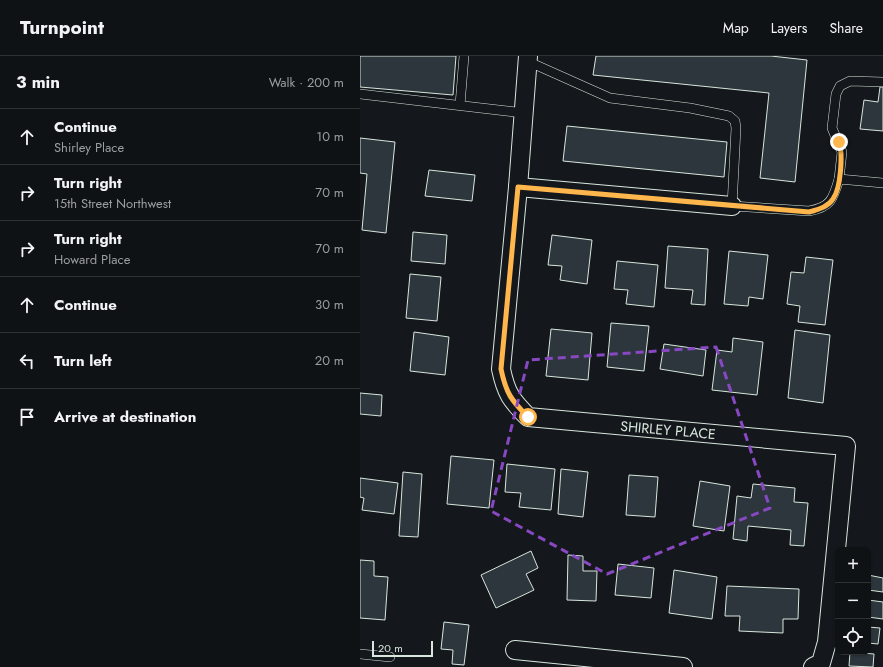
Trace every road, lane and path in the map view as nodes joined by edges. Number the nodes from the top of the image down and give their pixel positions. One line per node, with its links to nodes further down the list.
1 (464, 56): 5 (lane)
2 (528, 58): 6 (street); 10 (lane)
3 (883, 82): 7 (lane)
4 (360, 94): 5 (lane)
5 (460, 106): 6 (lane)
6 (524, 113): 9 (street)
7 (839, 179): 8 (lane); 10 (lane)
8 (883, 183)
9 (518, 187): 10 (street); 14 (street, SHIRLEY PLACE)
10 (732, 206)
11 (515, 650): 15 (street)
12 (360, 654): 13 (lane)
13 (390, 657)
14 (817, 665)
15 (683, 667)

